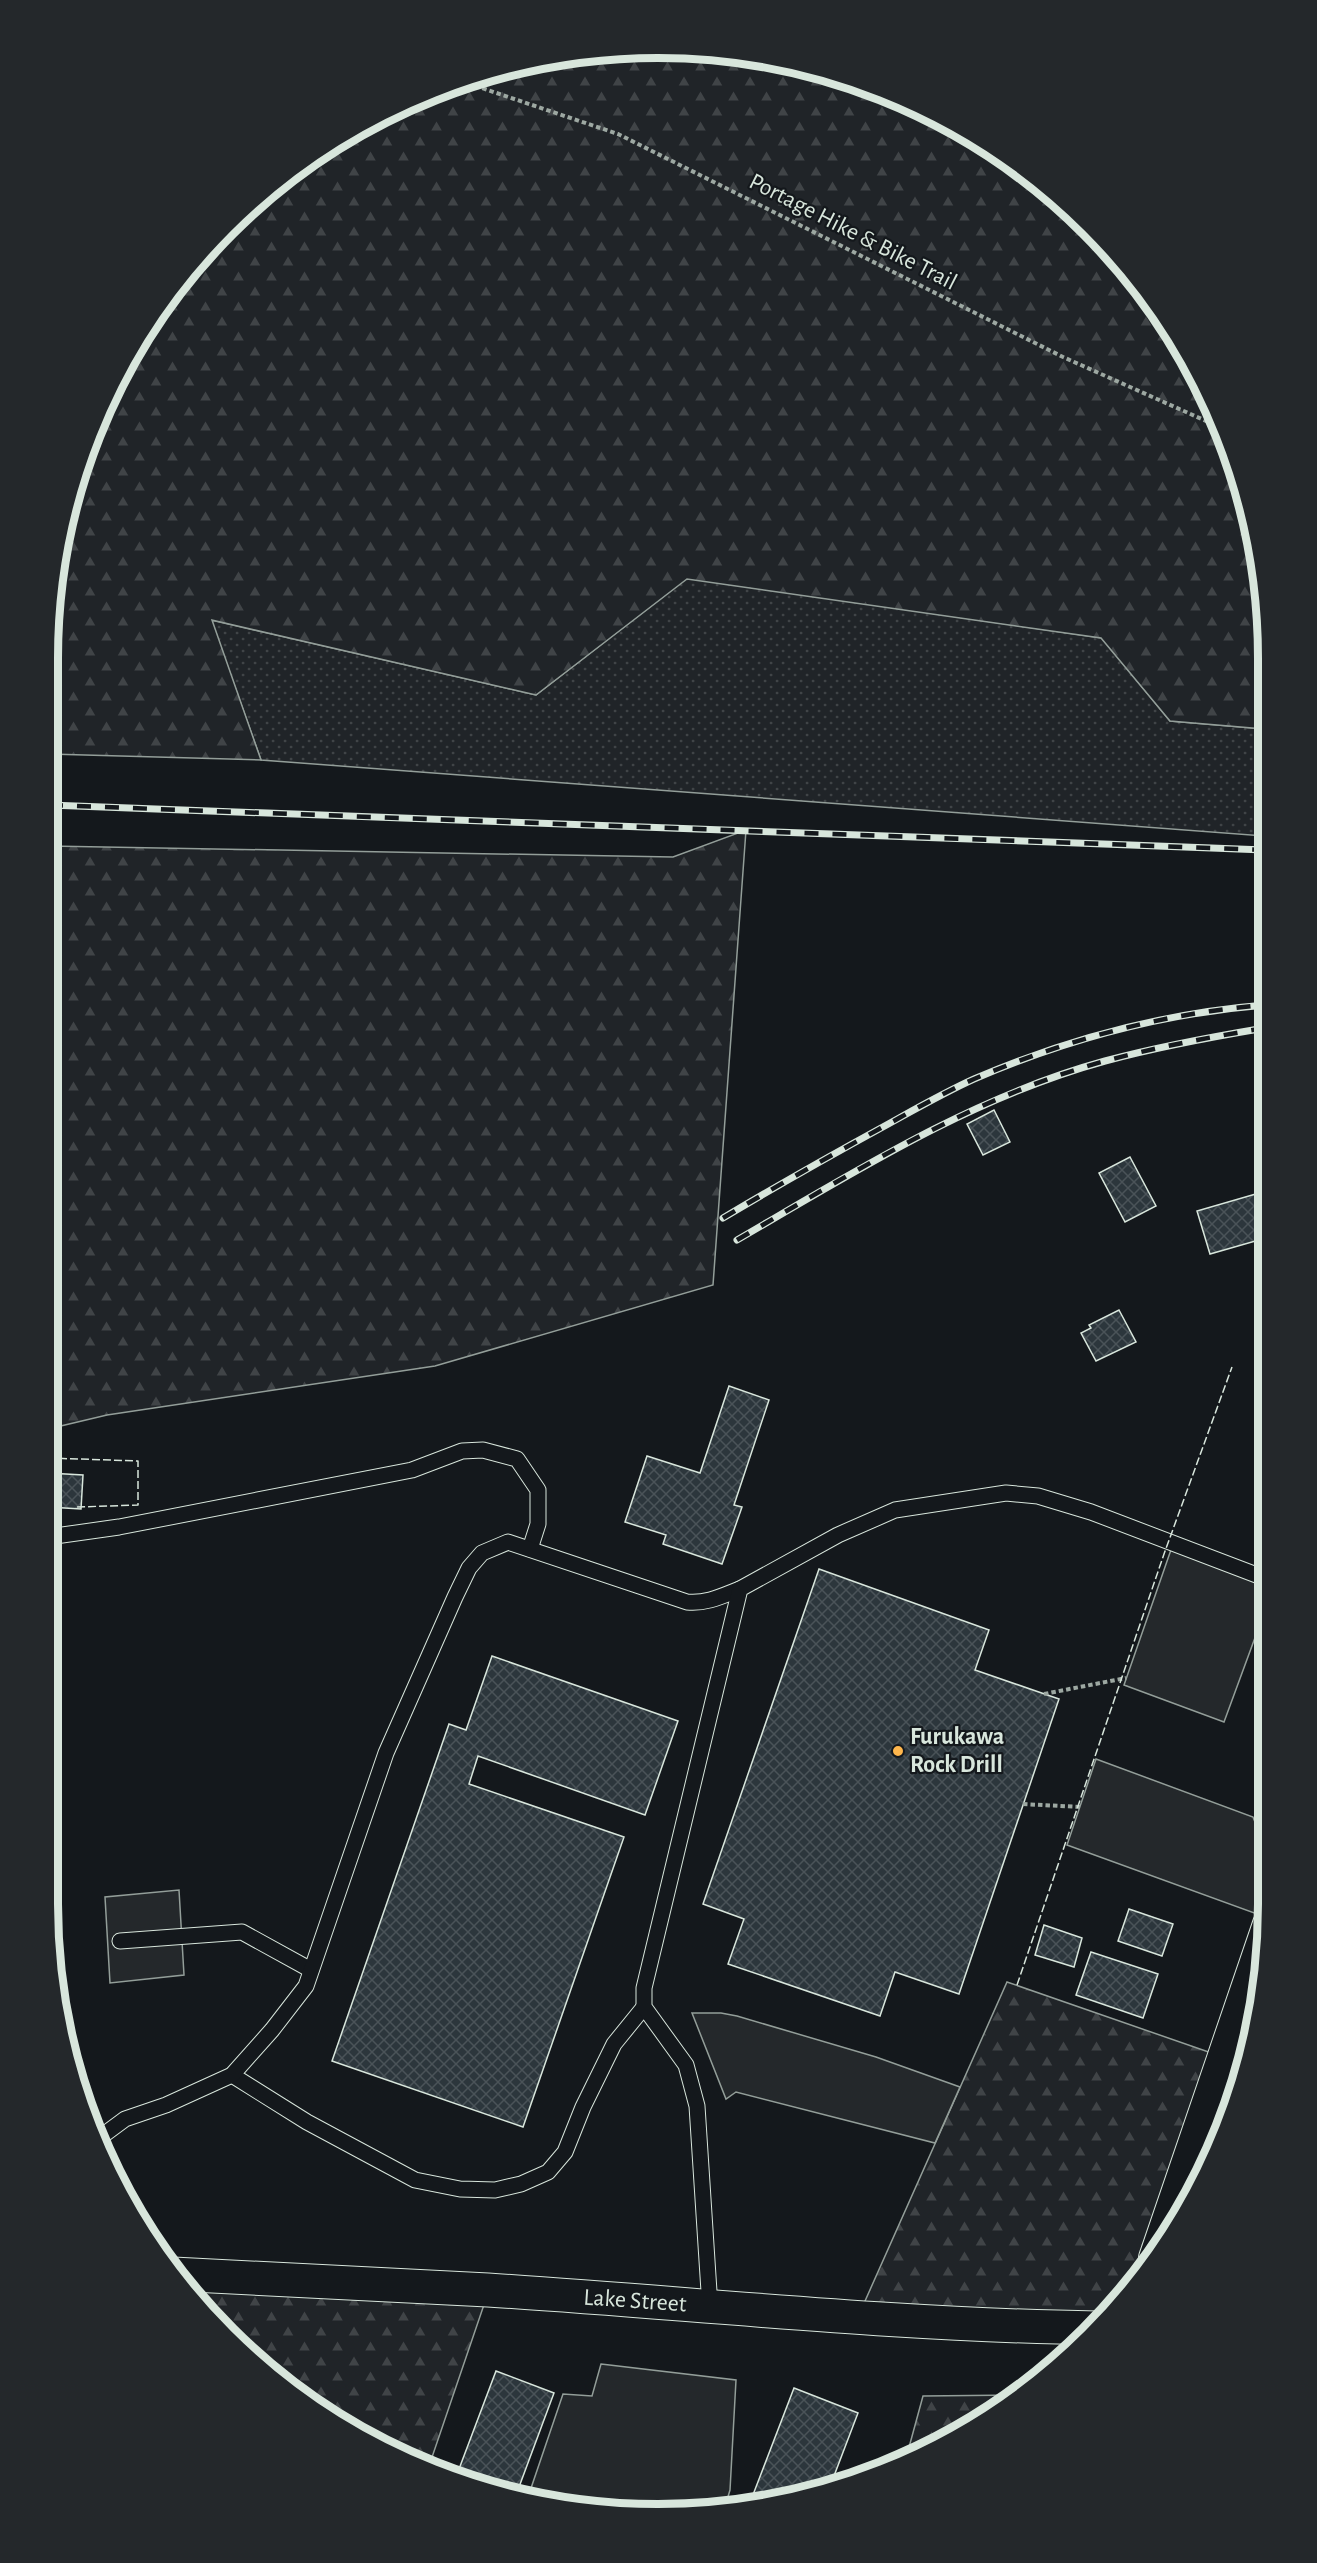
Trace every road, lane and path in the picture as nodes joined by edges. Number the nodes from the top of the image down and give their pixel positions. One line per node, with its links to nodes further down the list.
1 (478, 87): 2 (path, Portage Hike & Bike Trail)
2 (1210, 423)
3 (58, 1536): 4 (lane)
4 (530, 1549): 6 (lane); 13 (lane)
5 (1258, 1576): 6 (lane)
6 (740, 1589): 14 (lane)
7 (1126, 1678): 8 (path)
8 (1044, 1694)
9 (1023, 1804): 10 (path)
10 (1080, 1807)
11 (120, 1941): 13 (lane)
12 (1255, 1961): 17 (street)
13 (311, 1970): 15 (lane)
14 (644, 2007): 15 (lane); 19 (lane)
15 (232, 2075): 16 (lane)
16 (104, 2134)
17 (1166, 2224)
18 (186, 2275): 19 (street, Lake Street)
19 (710, 2307): 20 (street, Lake Street)
20 (1084, 2328)

